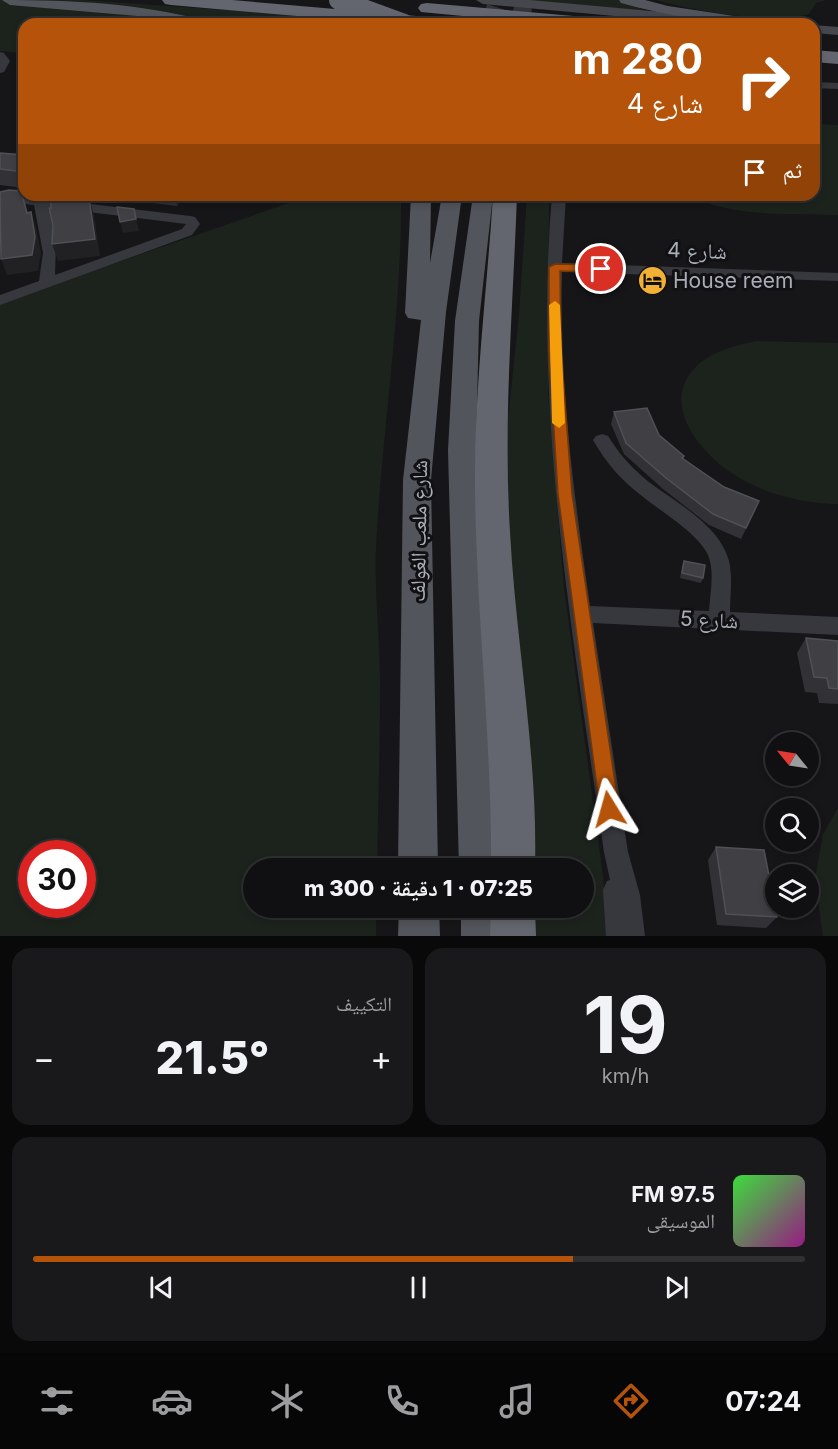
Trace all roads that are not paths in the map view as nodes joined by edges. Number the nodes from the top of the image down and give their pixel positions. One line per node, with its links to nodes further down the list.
1 (10, 0): 6 (main road)
2 (171, 0): 7 (highway)
3 (338, 0): 8 (highway, bridge); 9 (highway)
4 (483, 0): 10 (street)
5 (627, 0): 11 (main road)
6 (174, 18)
7 (381, 18)
8 (388, 18)
9 (540, 18)
10 (685, 18)
11 (713, 18)
12 (820, 30): 13 (street)
13 (838, 31)
14 (820, 44): 15 (highway)
15 (837, 53): 17 (highway)
16 (0, 55): 18 (street)
17 (820, 57)
18 (0, 70)
19 (820, 85): 20 (street)
20 (838, 86)
21 (0, 196): 22 (street)
22 (18, 199)
23 (33, 201): 29 (street)
24 (421, 201): 39 (main road)
25 (451, 201): 39 (main road, شارع ملعب الغولف)
26 (482, 201): 45 (main road, شارع ملعب الغولف)
27 (520, 201): 38 (highway)
28 (559, 201): 33 (street)
29 (40, 202): 31 (street); 35 (street)
30 (504, 206): 38 (highway)
31 (157, 216): 32 (street); 32 (street)
32 (160, 242): 35 (street)
33 (555, 267): 34 (street, شارع 4); 40 (street)
34 (838, 277)
35 (45, 284): 36 (street)
36 (0, 300)
37 (602, 440): 41 (street)
38 (490, 453): 46 (highway)
39 (417, 480): 44 (main road, شارع ملعب الغولف)
40 (581, 614): 41 (street, شارع 5); 43 (street)
41 (719, 620): 42 (street, شارع 5)
42 (838, 626)
43 (616, 852): 53 (street); 54 (street)
44 (418, 858)
45 (479, 858)
46 (513, 858)
47 (419, 918): 50 (main road)
48 (481, 918): 51 (main road)
49 (513, 918): 52 (highway)
50 (419, 936)
51 (482, 936)
52 (513, 936)
53 (618, 936)
54 (632, 936)

